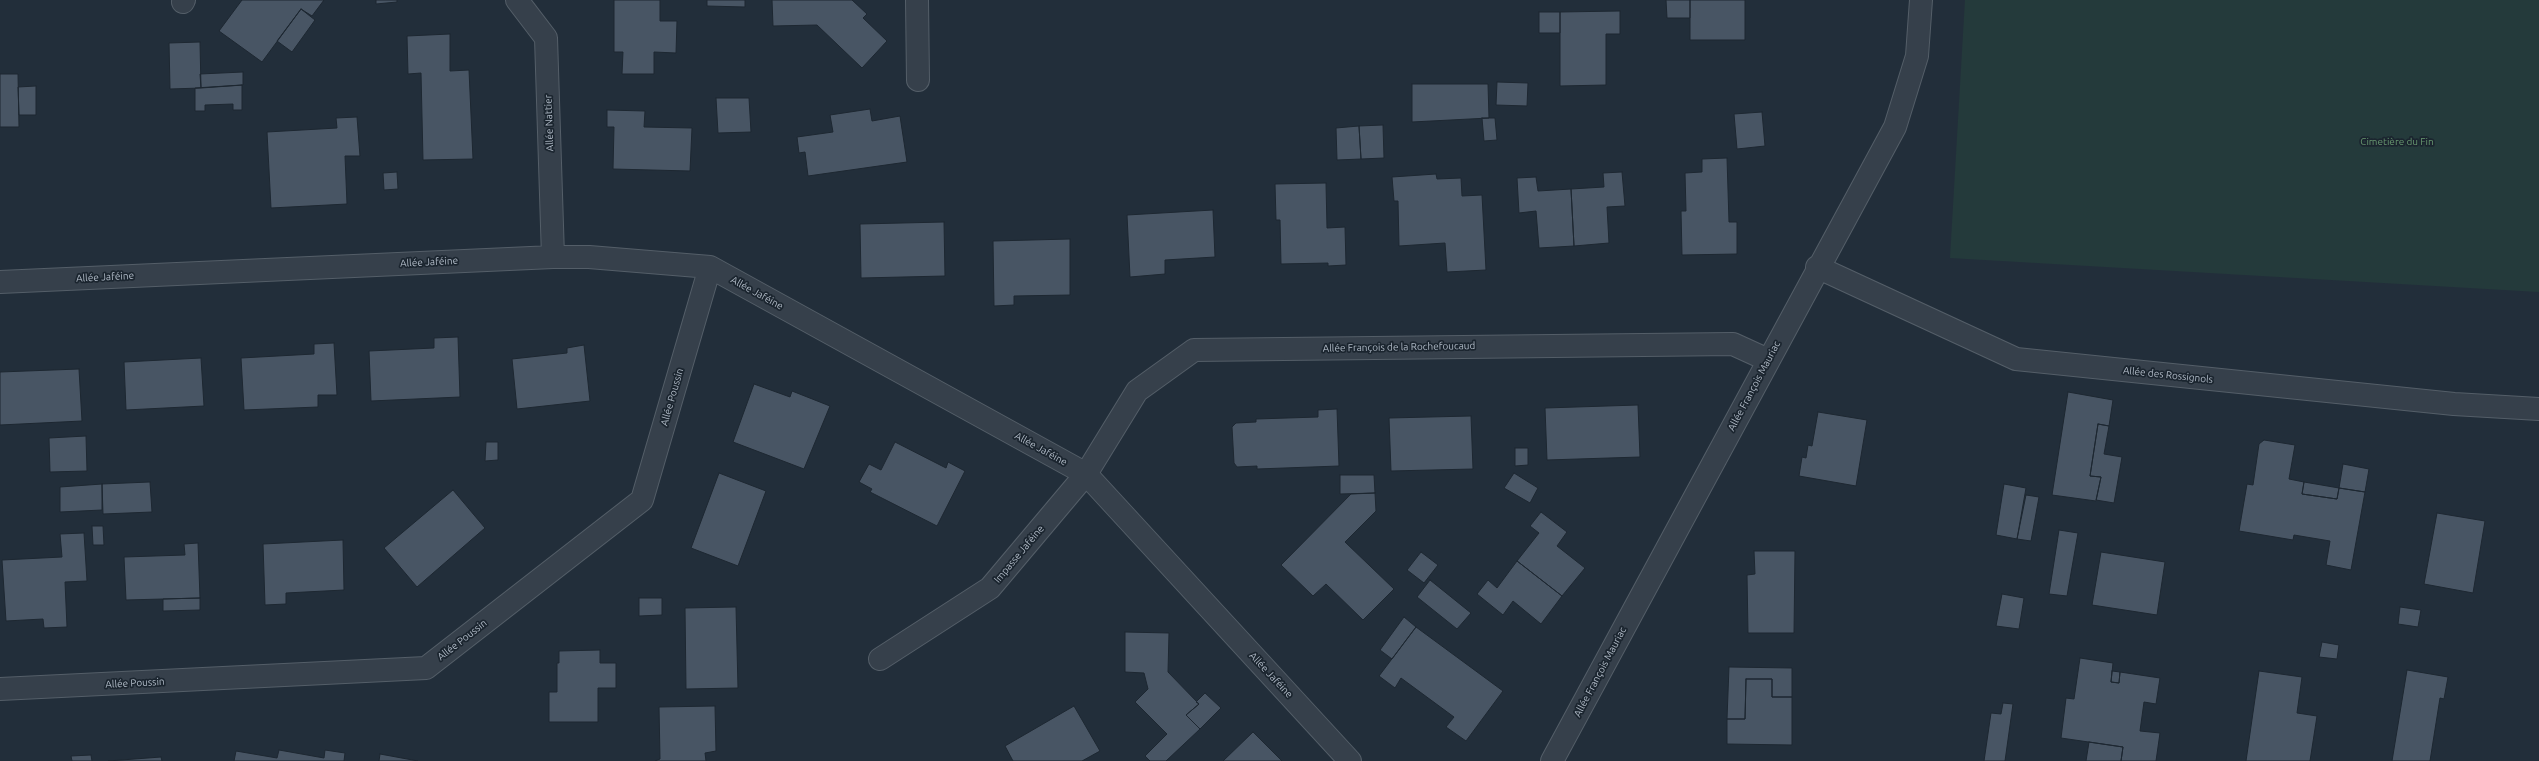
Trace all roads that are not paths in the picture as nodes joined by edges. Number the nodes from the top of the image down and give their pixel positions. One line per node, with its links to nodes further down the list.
1 (517, 0): 5 (street, Allée Nattier)
2 (916, 0): 4 (street)
3 (1920, 0): 7 (street, Allée François Mauriac)
4 (918, 80)
5 (553, 257): 6 (street, Allée Jaféine); 8 (street, Allée Jaféine)
6 (710, 267): 11 (street, Allée Jaféine); 13 (street, Allée Poussin)
7 (1817, 267): 9 (street, Allée François Mauriac); 10 (street, Allée des Rossignols)
8 (0, 282)
9 (1768, 360): 11 (street, Allée François de la Rochefoucaud); 15 (street, Allée François Mauriac)
10 (2539, 409)
11 (1086, 474): 12 (street, Impasse Jaféine); 14 (street, Allée Jaféine)
12 (880, 659)
13 (0, 689)
14 (1350, 761)
15 (1552, 761)

